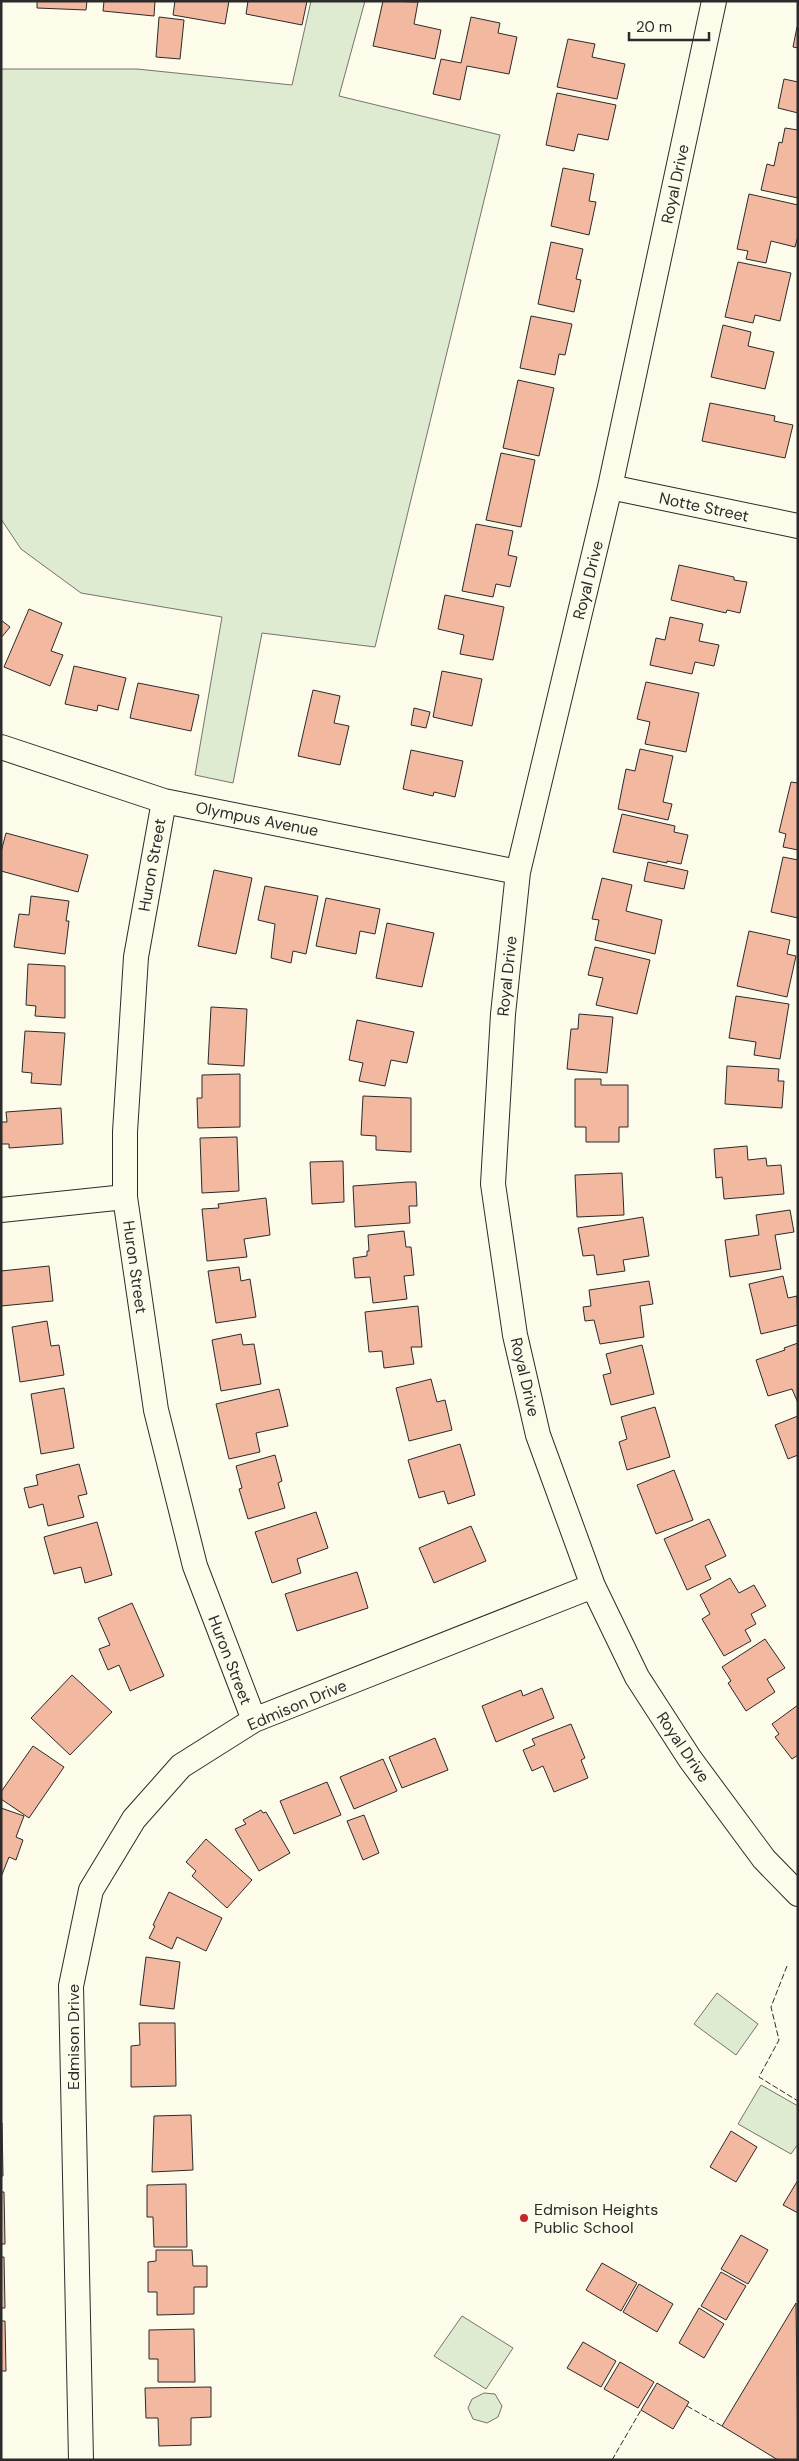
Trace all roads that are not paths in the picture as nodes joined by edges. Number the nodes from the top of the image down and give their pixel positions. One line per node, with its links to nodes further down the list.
1 (714, 1): 2 (street, Royal Drive)
2 (610, 487): 3 (street, Notte Street); 6 (street, Royal Drive)
3 (798, 526)
4 (1, 747): 5 (street, Olympus Avenue)
5 (164, 801): 6 (street, Olympus Avenue); 7 (street, Huron Street)
6 (518, 872): 9 (street, Royal Drive)
7 (125, 1197): 8 (street); 10 (street, Huron Street)
8 (1, 1210)
9 (593, 1586): 10 (street, Edmison Drive); 11 (street, Royal Drive)
10 (254, 1720): 12 (street, Edmison Drive)
11 (798, 1894)
12 (81, 2460)

